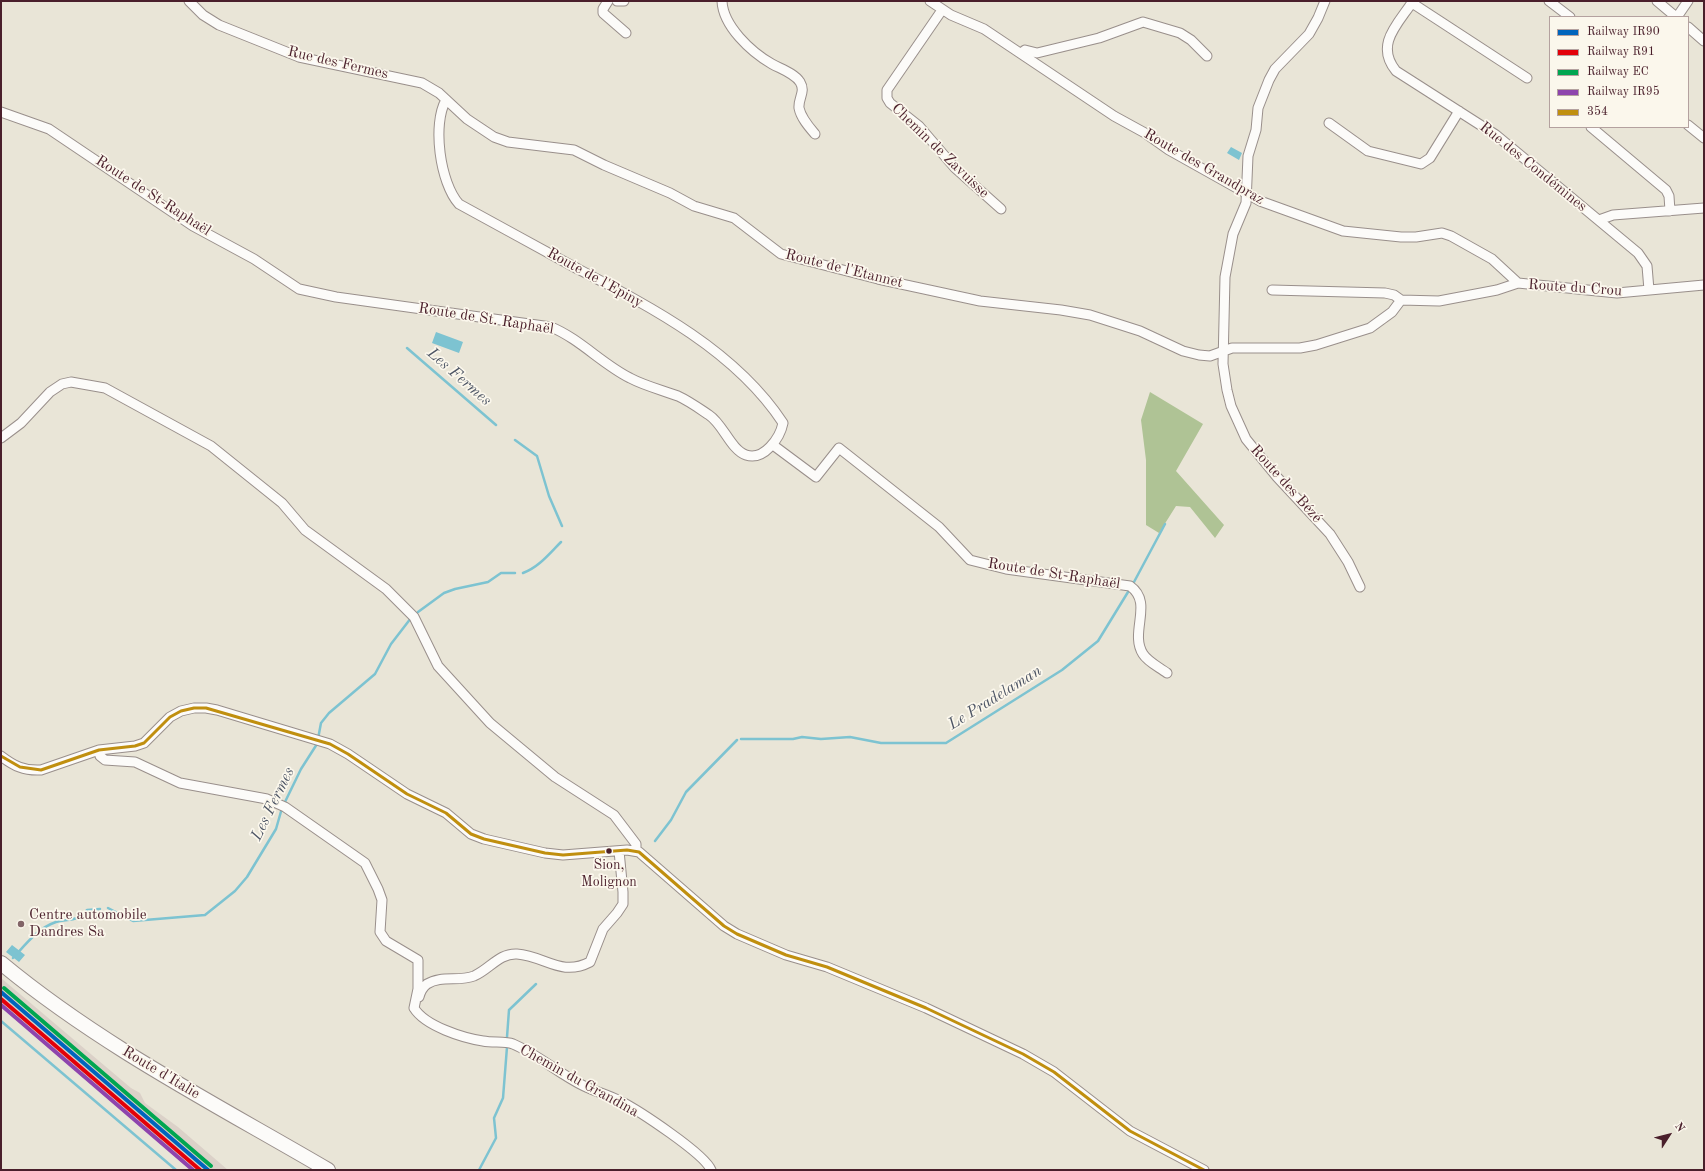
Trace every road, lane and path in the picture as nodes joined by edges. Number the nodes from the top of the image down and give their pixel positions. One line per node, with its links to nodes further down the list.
1 (189, 1): 22 (street, Rue des Fermes)
2 (608, 1): 17 (street)
3 (617, 1): 4 (street)
4 (624, 1)
5 (722, 1): 28 (street)
6 (930, 1): 12 (street, Route des Grandpraz)
7 (1325, 1): 30 (street, Route des Bézé)
8 (1549, 1): 13 (street)
9 (1657, 1): 14 (street)
10 (1688, 1): 15 (street)
11 (1413, 2): 21 (street); 23 (street, Rue des Condémines)
12 (942, 10): 19 (street, Route des Grandpraz); 32 (street, Chemin de Zavuisse)
13 (1569, 16)
14 (1675, 16)
15 (1677, 16)
16 (1689, 28): 18 (street)
17 (626, 34)
18 (1704, 41)
19 (1021, 53): 20 (street); 30 (street, Route des Grandpraz)
20 (1207, 56)
21 (1527, 78)
22 (446, 100): 41 (street, Route de l'Etannet); 43 (street, Route de l'Epiny)
23 (1459, 111): 25 (street); 34 (street, Rue des Condémines)
24 (1, 112): 37 (street, Route de St-Raphaël)
25 (1329, 123)
26 (1689, 126): 29 (street)
27 (1593, 128): 33 (street)
28 (815, 134)
29 (1704, 138)
30 (1246, 194): 35 (street, Route des Grandpraz); 41 (street, Route des Bézé)
31 (1704, 208): 33 (street)
32 (1001, 209)
33 (1670, 211): 34 (street)
34 (1599, 220): 39 (street, Rue des Condémines)
35 (1518, 283): 39 (street, Route du Crou); 40 (street, Route du Crou)
36 (1704, 285): 39 (street, Route du Crou)
37 (299, 289): 43 (street, Route de St. Raphaël)
38 (1272, 290): 40 (street, Route du Crou)
39 (1650, 290)
40 (1401, 300): 41 (street)
41 (1223, 351): 44 (street, Route des Bézé)
42 (1, 438): 49 (street)
43 (773, 445): 45 (street, Route de St-Raphaël)
44 (1360, 588)
45 (1167, 673)
46 (99, 750): 47 (street); 48 (street); 51 (street)
47 (1, 756)
48 (619, 851): 49 (street); 51 (street)
49 (636, 851): 54 (street)
50 (1, 964): 52 (main road, Route d'Italie)
51 (414, 1008): 53 (street, Chemin du Grandina)
52 (328, 1170)
53 (711, 1170)
54 (1204, 1170)

